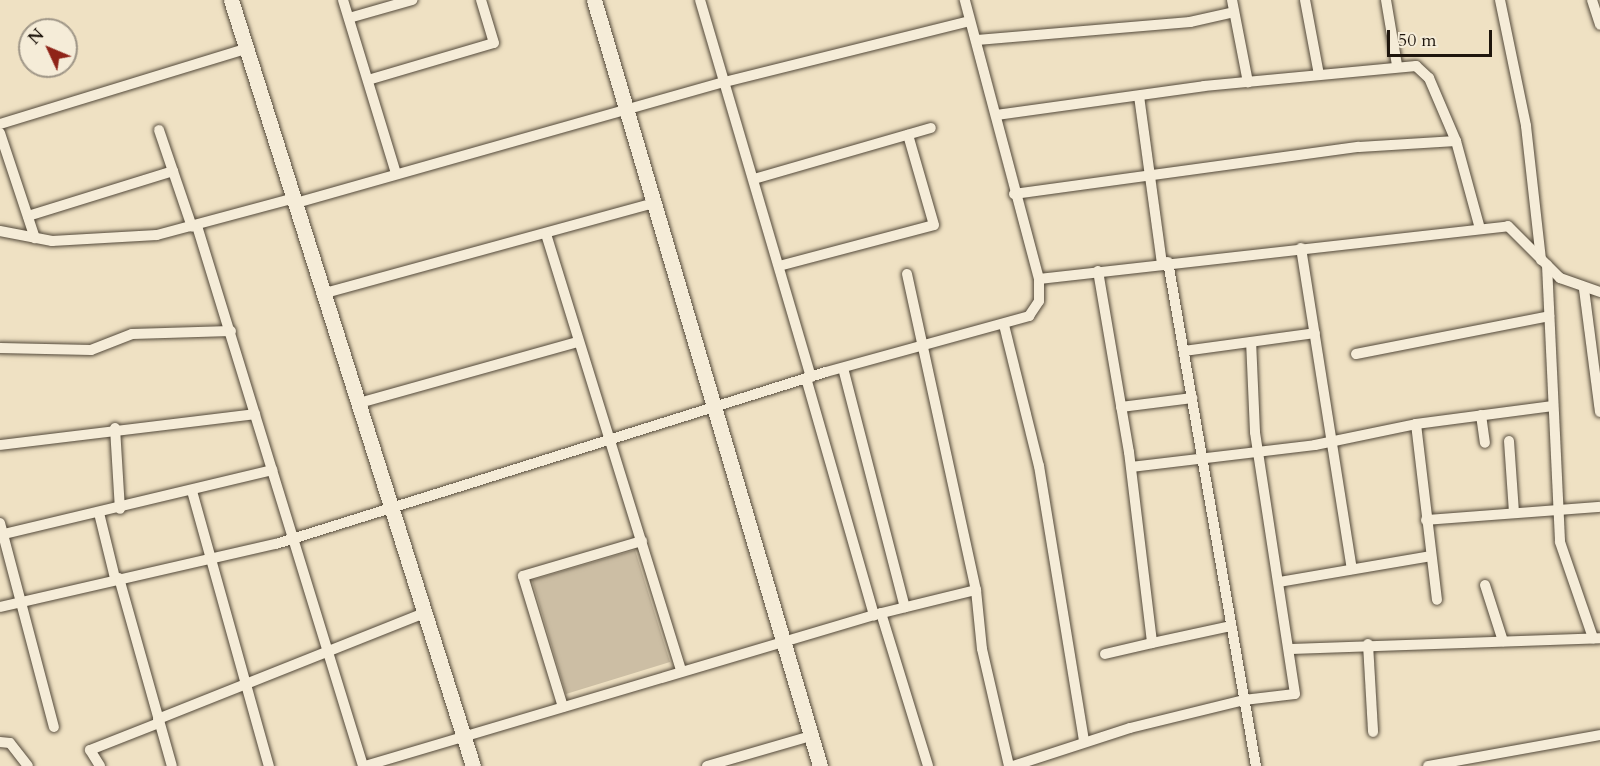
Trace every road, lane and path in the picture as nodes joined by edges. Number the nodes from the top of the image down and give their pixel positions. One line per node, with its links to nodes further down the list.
1 (231, 0): 18 (street)
2 (343, 0): 14 (street)
3 (412, 0): 14 (street)
4 (481, 0): 21 (street)
5 (594, 0): 25 (street)
6 (700, 0): 22 (street)
7 (964, 0): 15 (street)
8 (1232, 0): 13 (street)
9 (1305, 0): 20 (street)
10 (1386, 0): 19 (street)
11 (1500, 0): 48 (street)
12 (1592, 0): 16 (street)
13 (1234, 12): 17 (street); 23 (street)
14 (349, 18): 21 (street)
15 (970, 21): 17 (street); 22 (street)
16 (1600, 25)
17 (977, 40): 26 (street)
18 (246, 50): 27 (street); 38 (street)
19 (1396, 65): 20 (street); 32 (street)
20 (1319, 75): 23 (street)
21 (368, 80): 35 (street)
22 (725, 82): 25 (street); 36 (street)
23 (1248, 82): 24 (street)
24 (1139, 96): 26 (street); 34 (street)
25 (624, 111): 35 (street); 39 (street)
26 (996, 115): 37 (street)
27 (0, 124)
28 (931, 128): 31 (street)
29 (159, 130): 33 (street)
30 (0, 133): 40 (street)
31 (908, 135): 36 (street); 49 (street)
32 (1456, 141): 34 (street); 42 (street)
33 (173, 171): 40 (street); 41 (street)
34 (1150, 172): 37 (street); 47 (street)
35 (396, 173): 38 (street)
36 (754, 179): 49 (street)
37 (1014, 194): 52 (street)
38 (296, 200): 41 (street); 55 (street)
39 (651, 204): 44 (street); 72 (street)
40 (28, 216): 45 (street)
41 (194, 227): 45 (street); 58 (street)
42 (1480, 229): 46 (street); 48 (street)
43 (0, 231): 45 (street)
44 (546, 234): 55 (street); 60 (street)
45 (35, 238)
46 (1301, 248): 47 (street); 59 (street)
47 (1165, 262): 50 (street); 64 (street)
48 (1544, 263): 53 (street); 56 (street)
49 (779, 266): 67 (street)
50 (1098, 271): 52 (street); 71 (street)
51 (907, 274): 62 (street)
52 (1040, 279): 57 (street)
53 (1584, 289): 54 (street); 73 (street)
54 (1600, 292)
55 (325, 293): 69 (street)
56 (1549, 316): 65 (street); 70 (street)
57 (1004, 325): 62 (street); 130 (street)
58 (231, 331): 63 (street); 74 (street)
59 (1315, 333): 61 (street); 79 (street)
60 (577, 342): 69 (street); 78 (street)
61 (1251, 342): 64 (street); 83 (street)
62 (923, 347): 66 (street); 104 (street)
63 (0, 348)
64 (1184, 351): 68 (street)
65 (1356, 354)
66 (843, 368): 67 (street); 108 (street)
67 (808, 378): 72 (street); 110 (street)
68 (1192, 398): 71 (street); 84 (street)
69 (358, 403): 89 (street)
70 (1552, 406): 75 (street); 91 (street)
71 (1121, 407): 85 (street)
72 (712, 410): 78 (street); 114 (street)
73 (1600, 412)
74 (255, 414): 77 (street); 86 (street)
75 (1481, 415): 76 (street); 81 (street)
76 (1416, 424): 79 (street); 94 (street)
77 (115, 428): 82 (street); 90 (street)
78 (612, 441): 89 (street); 97 (street)
79 (1334, 441): 83 (street); 100 (street)
80 (1509, 441): 92 (street)
81 (1485, 443)
82 (0, 445)
83 (1257, 450): 84 (street); 102 (street)
84 (1202, 456): 85 (street); 111 (street)
85 (1131, 467): 115 (street)
86 (272, 470): 87 (street); 96 (street)
87 (192, 491): 90 (street); 99 (street)
88 (1600, 507): 91 (street)
89 (391, 508): 96 (street); 109 (street)
90 (120, 509): 93 (street)
91 (1557, 509): 92 (street); 112 (street)
92 (1514, 512): 94 (street)
93 (99, 513): 95 (street); 101 (street)
94 (1426, 520): 98 (street)
95 (1, 530): 106 (street)
96 (295, 538): 99 (street); 118 (street)
97 (642, 541): 120 (street); 123 (street)
98 (1431, 556): 100 (street); 105 (street)
99 (208, 559): 101 (street); 121 (street)
100 (1352, 569): 102 (street)
101 (118, 578): 106 (street); 124 (street)
102 (1280, 582): 117 (street)
103 (1485, 585): 113 (street)
104 (976, 590): 108 (street); 141 (street)
105 (1437, 600)
106 (21, 602): 107 (street); 125 (street)
107 (0, 607)
108 (905, 607): 110 (street)
109 (424, 613): 118 (street); 129 (street)
110 (877, 614): 114 (street); 140 (street)
111 (1231, 626): 115 (street); 122 (street)
112 (1596, 638): 113 (street)
113 (1503, 641): 116 (street)
114 (782, 642): 120 (street); 128 (street)
115 (1152, 643): 119 (street)
116 (1368, 644): 117 (street); 126 (street)
117 (1291, 649): 122 (street)
118 (329, 653): 121 (street); 136 (street)
119 (1105, 654)
120 (681, 671): 123 (street)
121 (246, 686): 124 (street); 135 (street)
122 (1244, 700): 130 (street); 143 (street)
123 (562, 707): 129 (street)
124 (159, 721): 133 (street); 134 (street)
125 (54, 727)
126 (1373, 732)
127 (1600, 735): 144 (street)
128 (811, 736): 138 (street); 139 (street)
129 (464, 737): 136 (street); 137 (street)
130 (1084, 741): 142 (street)
131 (0, 742): 132 (street)
132 (28, 766)
133 (100, 766)
134 (172, 766)
135 (269, 766)
136 (364, 766)
137 (474, 766)
138 (707, 766)
139 (820, 766)
140 (928, 766)
141 (1009, 766)
142 (1013, 766)
143 (1256, 766)
144 (1428, 766)

